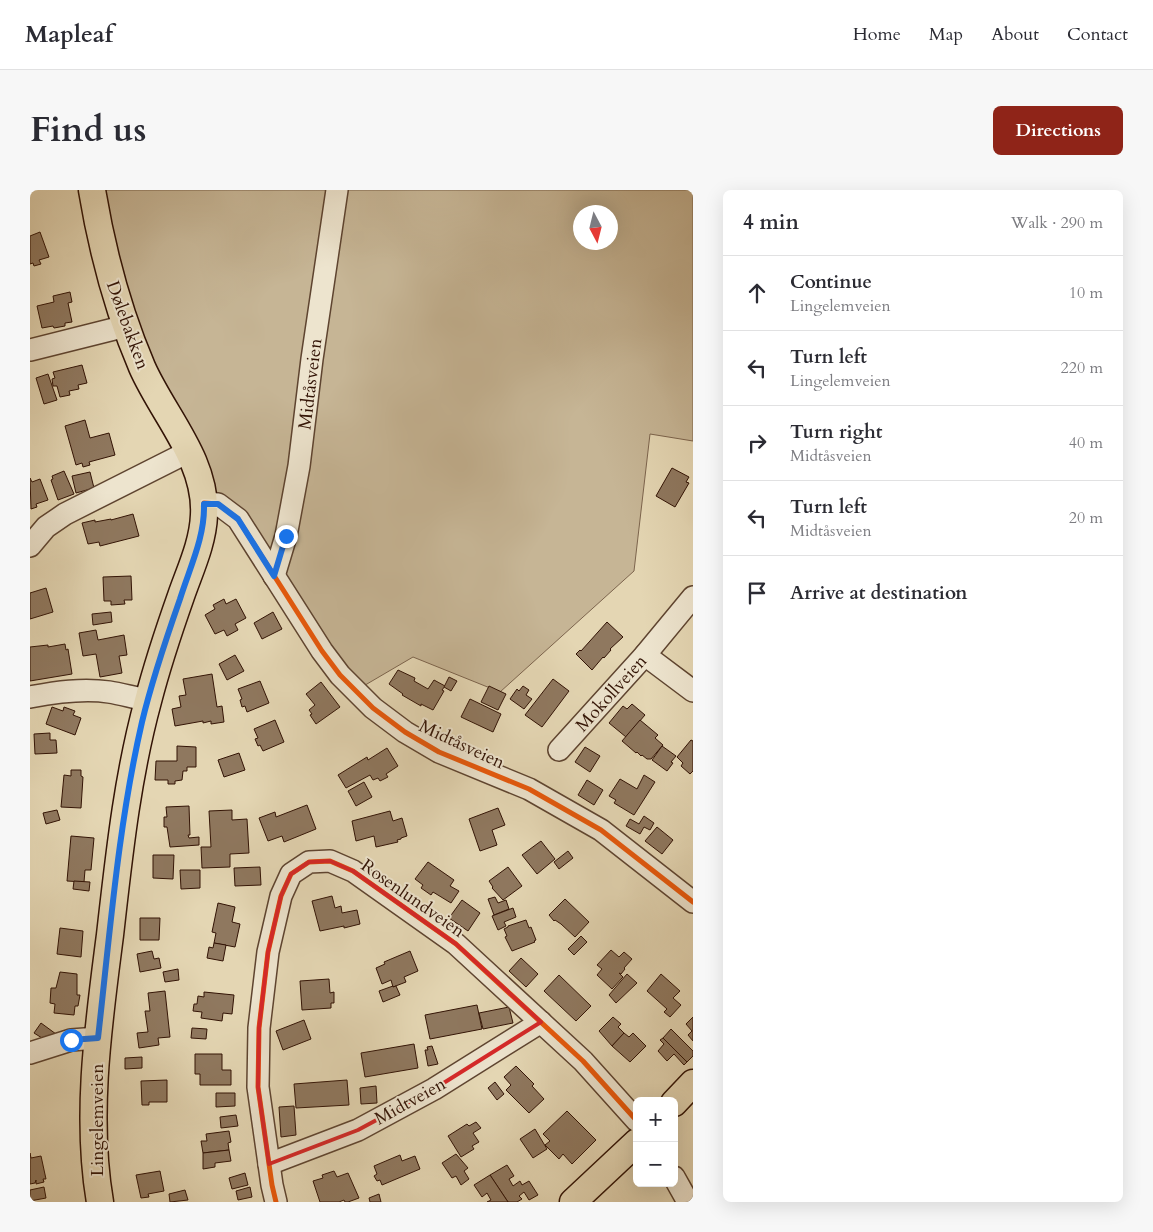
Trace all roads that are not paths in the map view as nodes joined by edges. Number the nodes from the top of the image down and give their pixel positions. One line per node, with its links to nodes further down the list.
1 (92, 190): 3 (main road, Dølebakken)
2 (337, 190): 8 (street, Midtåsveien)
3 (126, 326): 4 (street); 5 (main road, Dølebakken)
4 (30, 350)
5 (188, 452): 6 (main road, Dølebakken); 7 (street)
6 (204, 504): 8 (street, Midtåsveien); 13 (main road, Lingelemveien)
7 (31, 541)
8 (274, 576): 15 (street, Midtåsveien)
9 (693, 597): 10 (street, Mokollveien)
10 (644, 655): 11 (street); 14 (street, Mokollveien)
11 (693, 691)
12 (30, 697): 13 (street)
13 (148, 700): 17 (main road, Lingelemveien)
14 (559, 750)
15 (693, 902)
16 (541, 1022): 21 (street, Rosenlundveien); 23 (street, Midtveien); 23 (street, Rosenlundveien)
17 (98, 1038): 18 (street, Lingelemveien); 25 (main road, Lingelemveien)
18 (30, 1053)
19 (693, 1083): 20 (main road)
20 (678, 1099)
21 (633, 1117)
22 (633, 1146): 27 (main road)
23 (269, 1164): 26 (street, Rosenlundveien)
24 (678, 1184): 28 (street)
25 (100, 1202)
26 (276, 1202)
27 (573, 1202)
28 (688, 1202)

